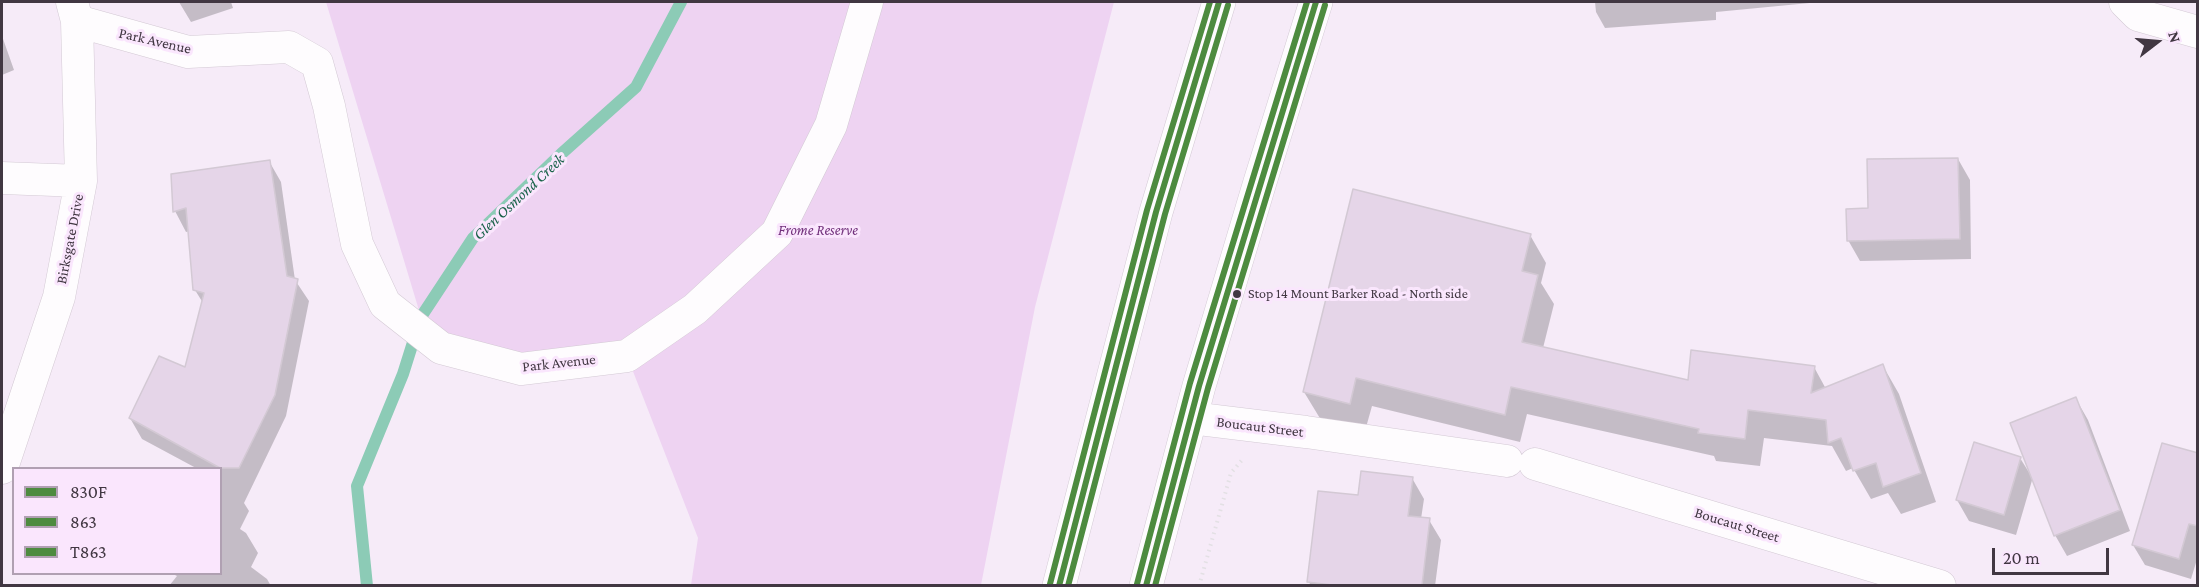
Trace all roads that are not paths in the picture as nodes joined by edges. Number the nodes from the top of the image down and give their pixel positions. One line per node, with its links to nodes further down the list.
1 (867, 2): 5 (street, Park Avenue)
2 (1219, 2): 11 (highway)
3 (1316, 2): 9 (highway)
4 (2125, 2): 6 (street)
5 (75, 11): 8 (street, Birksgate Drive)
6 (2198, 32)
7 (2, 178): 8 (street)
8 (81, 181): 10 (street, Birksgate Drive)
9 (1191, 418): 12 (highway); 13 (street, Boucaut Street)
10 (2, 468)
11 (1059, 585)
12 (1146, 585)
13 (1938, 585)

